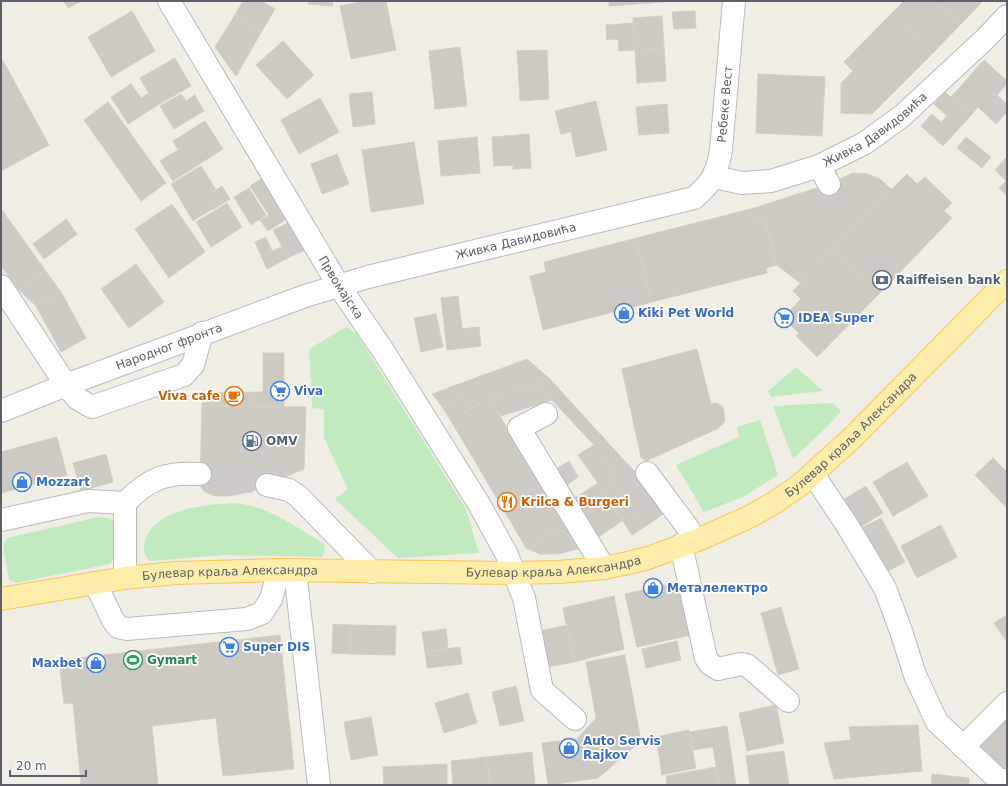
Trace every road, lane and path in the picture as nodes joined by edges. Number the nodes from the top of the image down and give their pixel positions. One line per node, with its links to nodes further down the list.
1 (169, 1): 8 (street, Првомајска)
2 (734, 1): 4 (street, Ребеке Вест)
3 (1007, 16): 4 (street, Живка Давидовића)
4 (714, 176): 5 (street, Ребеке Вест)
5 (694, 198): 8 (street, Живка Давидовића)
6 (1007, 281): 15 (main road, Булевар краља Александра)
7 (1, 286): 10 (street)
8 (339, 286): 9 (street, Народног фронта); 23 (street, Првомајска)
9 (202, 333): 10 (street, Народног фронта); 10 (street)
10 (66, 385): 11 (street, Народног фронта)
11 (1, 411)
12 (546, 414): 20 (street)
13 (200, 474): 17 (street)
14 (647, 474): 19 (street)
15 (813, 474): 19 (main road, Булевар краља Александра); 30 (street)
16 (267, 485): 22 (street)
17 (125, 503): 18 (street); 24 (street)
18 (1, 520)
19 (685, 537): 20 (main road, Булевар краља Александра); 27 (street)
20 (604, 568): 23 (main road, Булевар краља Александра)
21 (287, 570): 22 (main road, Булевар краља Александра); 24 (main road, Булевар краља Александра); 25 (street); 32 (street)
22 (372, 572): 23 (main road, Булевар краља Александра)
23 (513, 573): 29 (street, Првомајска)
24 (125, 578): 25 (main road, Булевар краља Александра)
25 (95, 582): 26 (main road, Булевар краља Александра)
26 (1, 599)
27 (788, 701)
28 (1007, 703): 30 (street)
29 (575, 719)
30 (963, 747): 31 (street)
31 (1007, 780)
32 (319, 785)

